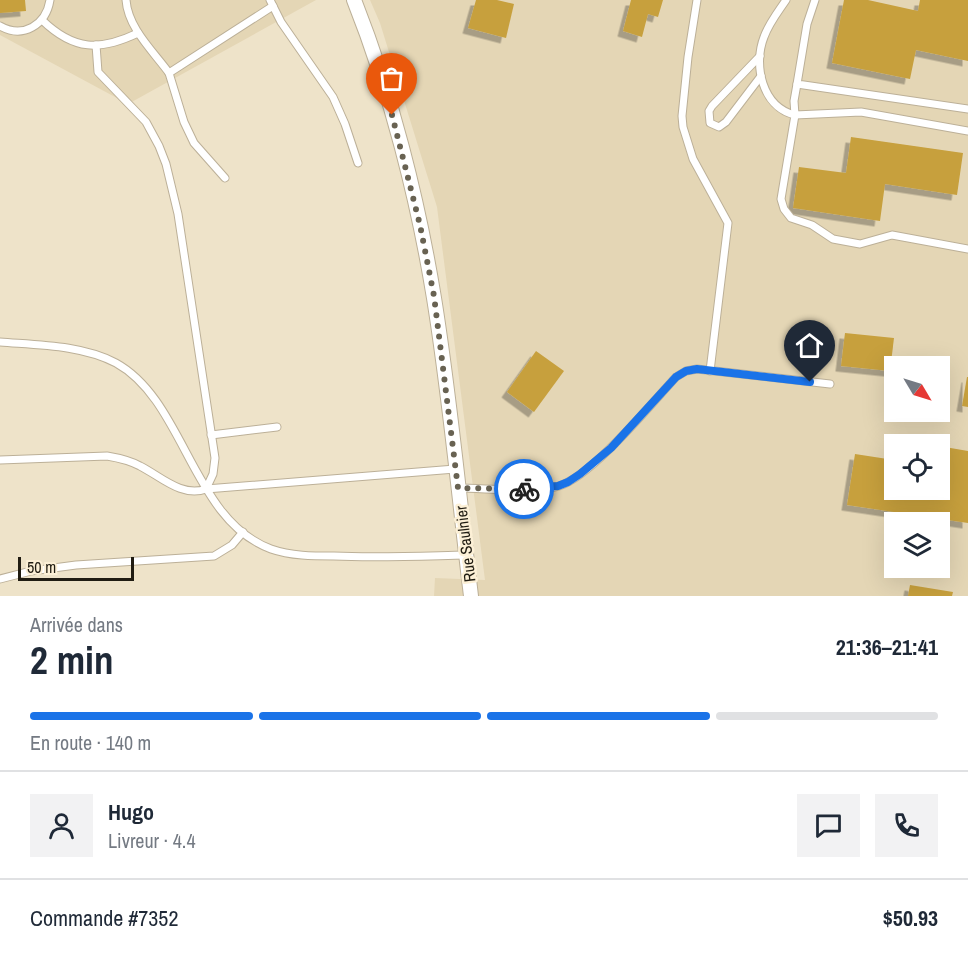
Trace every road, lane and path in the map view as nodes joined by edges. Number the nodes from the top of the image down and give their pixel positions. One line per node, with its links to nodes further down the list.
1 (50, 0): 8 (lane)
2 (126, 0): 10 (lane)
3 (354, 0): 28 (street, Rue Saulnier)
4 (697, 0): 23 (lane)
5 (786, 0): 12 (lane)
6 (815, 0): 15 (lane)
7 (271, 3): 13 (lane); 19 (lane)
8 (42, 20): 9 (lane); 11 (lane)
9 (0, 26)
10 (138, 33): 11 (lane); 13 (lane)
11 (96, 45): 26 (lane)
12 (760, 56): 14 (lane); 14 (lane)
13 (169, 73): 20 (lane)
14 (761, 76): 17 (lane)
15 (797, 84): 16 (lane); 17 (lane)
16 (968, 109)
17 (795, 115): 18 (lane); 21 (lane)
18 (968, 131)
19 (358, 164)
20 (225, 178)
21 (968, 249)
22 (0, 342): 30 (lane)
23 (710, 371): 24 (lane); 29 (lane)
24 (830, 384)
25 (277, 426): 26 (lane)
26 (211, 435): 30 (lane)
27 (0, 460): 30 (lane)
28 (455, 470): 29 (street, Rue Saulnier); 30 (lane)
29 (458, 488): 32 (street, Rue Saulnier)
30 (207, 489): 31 (lane)
31 (243, 532): 32 (lane); 33 (lane)
32 (466, 555): 34 (street, Rue Saulnier)
33 (0, 579)
34 (471, 596)

